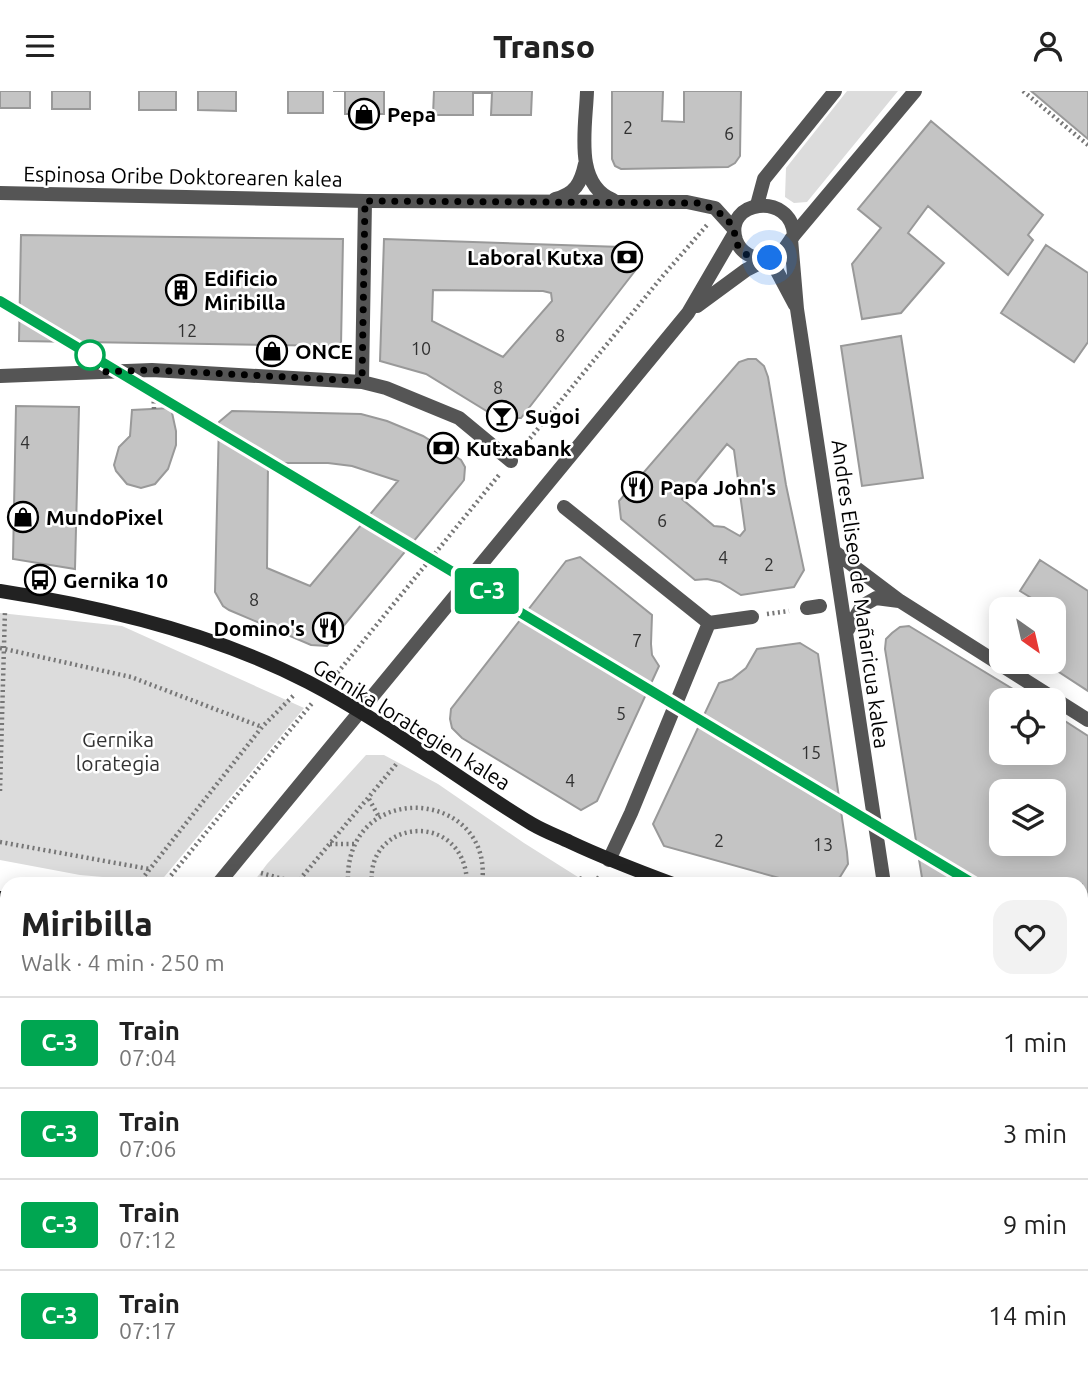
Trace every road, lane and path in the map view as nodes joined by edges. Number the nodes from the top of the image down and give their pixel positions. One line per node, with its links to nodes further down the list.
1 (587, 91): 6 (street)
2 (835, 91): 11 (street)
3 (915, 91): 13 (street)
4 (1023, 91): 5 (path)
5 (1088, 145)
6 (586, 163): 9 (street); 10 (street)
7 (0, 193): 8 (street, Espinosa Oribe Doktorearen kalea)
8 (365, 201): 9 (street, Espinosa Oribe Doktorearen kalea); 18 (street)
9 (550, 201): 10 (street, Espinosa Oribe Doktorearen kalea)
10 (619, 202): 12 (street, Espinosa Oribe Doktorearen kalea)
11 (757, 205): 12 (street); 13 (street)
12 (734, 231): 14 (street); 16 (street)
13 (792, 237): 14 (street); 15 (street, Andres Eliseo de Mañaricua kalea)
14 (768, 259): 15 (street, Andres Eliseo de Mañaricua kalea); 16 (street)
15 (797, 309): 21 (street, Andres Eliseo de Mañaricua kalea)
16 (688, 313): 31 (street)
17 (0, 376): 18 (street)
18 (362, 381): 19 (street)
19 (511, 461)
20 (564, 507): 26 (street)
21 (835, 552): 23 (street); 27 (street, Andres Eliseo de Mañaricua kalea)
22 (3, 592): 28 (path); 29 (main road, Gernika lorategien kalea)
23 (900, 601): 27 (street); 32 (street)
24 (814, 607): 25 (path)
25 (752, 617): 26 (street)
26 (709, 623): 42 (street)
27 (847, 631): 56 (street, Andres Eliseo de Mañaricua kalea)
28 (2, 648): 33 (path); 34 (path)
29 (307, 682): 31 (main road, Gernika lorategien kalea); 33 (path)
30 (316, 699): 46 (path)
31 (360, 711): 42 (main road, Gernika lorategien kalea); 47 (street)
32 (1088, 720)
33 (262, 727): 43 (path)
34 (1, 730): 36 (path)
35 (398, 762): 37 (path)
36 (0, 791)
37 (369, 799): 38 (path); 40 (path)
38 (379, 817): 41 (path); 53 (path)
39 (0, 842): 43 (path)
40 (330, 844): 41 (path); 49 (path)
41 (354, 844): 50 (path)
42 (609, 860): 54 (path); 55 (main road, Gernika lorategien kalea)
43 (149, 869): 45 (path)
44 (261, 873): 48 (path)
45 (143, 877)
46 (170, 877)
47 (224, 877)
48 (274, 877)
49 (303, 877)
50 (348, 877)
51 (372, 877): 52 (path)
52 (467, 877)
53 (483, 877)
54 (599, 877)
55 (654, 877)
56 (883, 877)

